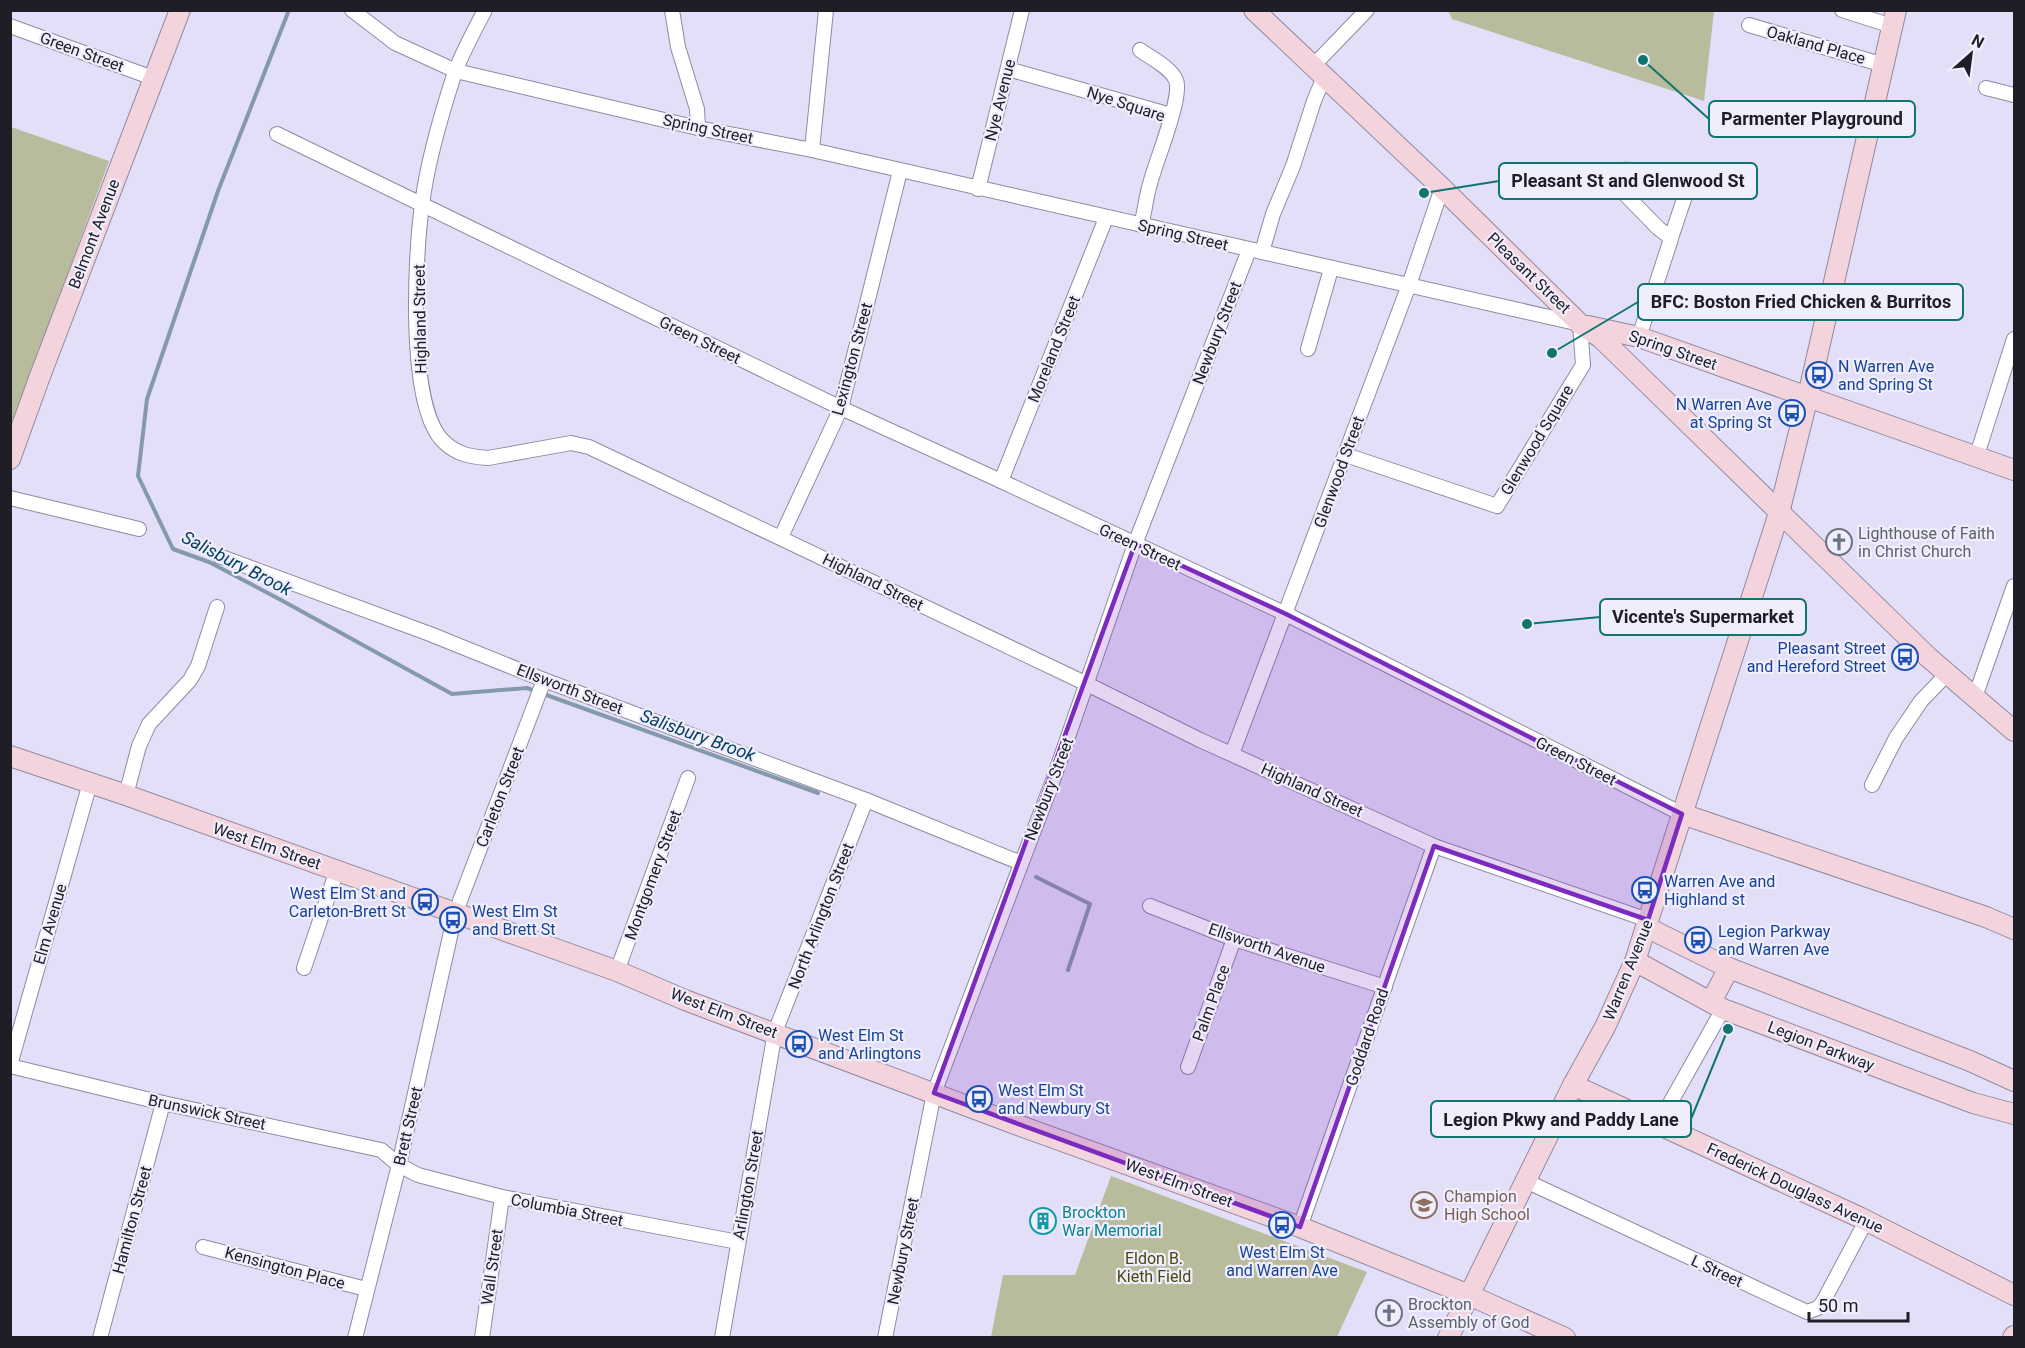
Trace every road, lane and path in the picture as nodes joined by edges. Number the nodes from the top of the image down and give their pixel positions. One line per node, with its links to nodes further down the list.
1 (180, 10): 18 (street, Belmont Avenue)
2 (352, 10): 16 (street, Spring Street)
3 (485, 10): 16 (street, Highland Street)
4 (672, 10): 22 (street)
5 (826, 10): 24 (street)
6 (1022, 10): 15 (street, Nye Avenue)
7 (1254, 10): 17 (street, Pleasant Street)
8 (1367, 10): 17 (street)
9 (1842, 10): 10 (street)
10 (1894, 18): 14 (street, Warren Avenue)
11 (10, 26): 18 (street, Green Street)
12 (1749, 26): 14 (street, Oakland Place)
13 (1140, 50): 21 (street)
14 (1884, 65): 39 (street, Warren Avenue)
15 (1008, 69): 21 (street, Nye Square); 27 (street, Nye Avenue)
16 (456, 71): 22 (street, Spring Street); 28 (street, Highland Street)
17 (1319, 72): 26 (street, Pleasant Street); 32 (street, Newbury Street)
18 (153, 78): 43 (street, Belmont Avenue)
19 (1986, 88): 20 (street)
20 (2014, 95)
21 (1172, 115): 30 (street, Nye Square)
22 (698, 128): 24 (street, Spring Street)
23 (277, 134): 28 (street, Green Street)
24 (812, 150): 25 (street, Spring Street)
25 (900, 171): 27 (street, Spring Street); 40 (street, Lexington Street)
26 (1442, 188): 34 (street, Glenwood Street); 35 (street, Pleasant Street)
27 (978, 189): 29 (street, Spring Street)
28 (422, 204): 40 (street, Green Street); 49 (street, Highland Street)
29 (1106, 218): 30 (street, Spring Street); 45 (street, Moreland Street)
30 (1141, 225): 32 (street, Spring Street)
31 (1671, 238): 31 (street); 36 (street)
32 (1256, 251): 33 (street, Spring Street); 50 (street, Newbury Street)
33 (1331, 269): 34 (street, Spring Street); 38 (street)
34 (1409, 285): 35 (street, Spring Street); 41 (street, Glenwood Street)
35 (1580, 324): 36 (street, Spring Street); 41 (street, Glenwood Square); 47 (street, Pleasant Street)
36 (1639, 337): 39 (street, Spring Street)
37 (2014, 339): 42 (street)
38 (1308, 349)
39 (1808, 396): 42 (street, Spring Street); 47 (street, Warren Avenue)
40 (841, 408): 45 (street, Green Street); 49 (street, Lexington Street)
41 (1346, 455): 54 (street, Glenwood Street)
42 (1977, 455): 44 (street, Spring Street)
43 (10, 459)
44 (2014, 470)
45 (1001, 481): 50 (street, Green Street)
46 (10, 498): 48 (street)
47 (1779, 513): 55 (street, Pleasant Street); 67 (street, Warren Avenue)
48 (139, 529)
49 (781, 537): 56 (street, Highland Street)
50 (1135, 544): 54 (street, Green Street); 56 (street, Newbury Street)
51 (219, 556): 57 (street, Ellsworth Street)
52 (2014, 586): 58 (street)
53 (216, 607): 65 (street)
54 (1286, 614): 60 (street, Glenwood Street); 67 (street, Green Street)
55 (1947, 674): 58 (street, Pleasant Street); 64 (street)
56 (1087, 684): 60 (street, Highland Street); 69 (street, Newbury Street)
57 (541, 689): 66 (street, Ellsworth Street); 72 (street, Carleton Street)
58 (1975, 697): 59 (street, Pleasant Street)
59 (2014, 731)
60 (1232, 754): 68 (street, Highland Street)
61 (10, 756): 63 (street, West Elm Street)
62 (688, 778): 79 (street, Montgomery Street)
63 (90, 783): 65 (street, West Elm Street); 83 (street, Elm Avenue)
64 (1872, 785)
65 (126, 795): 70 (street, West Elm Street)
66 (866, 800): 69 (street, Ellsworth Street); 82 (street, North Arlington Street)
67 (1682, 814): 73 (street, Warren Avenue); 74 (street, Green Street)
68 (1434, 846): 73 (street, Highland Street); 80 (street, Goddard Road)
69 (1021, 863): 88 (street, Newbury Street)
70 (337, 870): 72 (street, West Elm Street); 77 (street)
71 (1150, 906): 75 (street, Ellsworth Avenue)
72 (455, 914): 79 (street, West Elm Street); 92 (street, Brett Street)
73 (1647, 924): 76 (street, Warren Avenue); 78 (street)
74 (2014, 929)
75 (1234, 939): 80 (street, Ellsworth Avenue); 84 (street, Palm Place)
76 (1635, 961): 81 (street, Legion Parkway); 86 (street, Warren Avenue)
77 (304, 968)
78 (1729, 968): 81 (street); 85 (street)
79 (617, 971): 82 (street, West Elm Street)
80 (1385, 987): 96 (street, Goddard Road)
81 (1717, 1006): 90 (street, Legion Parkway); 91 (street)
82 (775, 1032): 88 (street, West Elm Street); 97 (street, Arlington Street)
83 (10, 1065): 89 (street, Brunswick Street)
84 (1188, 1067)
85 (2014, 1081)
86 (1574, 1085): 91 (street, Frederick Douglass Avenue); 93 (street, Warren Avenue)
87 (2014, 1090): 90 (street)
88 (934, 1093): 96 (street, West Elm Street); 106 (street, Newbury Street)
89 (163, 1103): 92 (street, Brunswick Street); 102 (street, Hamilton Street)
90 (2010, 1113)
91 (1659, 1124): 95 (street, Frederick Douglass Avenue)
92 (399, 1165): 94 (street, Columbia Street); 99 (street, Brett Street)
93 (1526, 1180): 95 (street, L Street); 100 (street, Warren Avenue)
94 (502, 1197): 97 (street, Columbia Street); 104 (street, Wall Street)
95 (1866, 1221): 101 (street, Frederick Douglass Avenue)
96 (1300, 1227): 100 (street, West Elm Street)
97 (738, 1242): 105 (street, Arlington Street)
98 (203, 1247): 99 (street, Kensington Place)
99 (366, 1289): 103 (street, Brett Street)
100 (1468, 1294): 107 (street, Warren Avenue); 108 (street, West Elm Street)
101 (2014, 1294)
102 (100, 1338)
103 (355, 1338)
104 (482, 1338)
105 (722, 1338)
106 (885, 1338)
107 (1448, 1338)
108 (1565, 1338)

